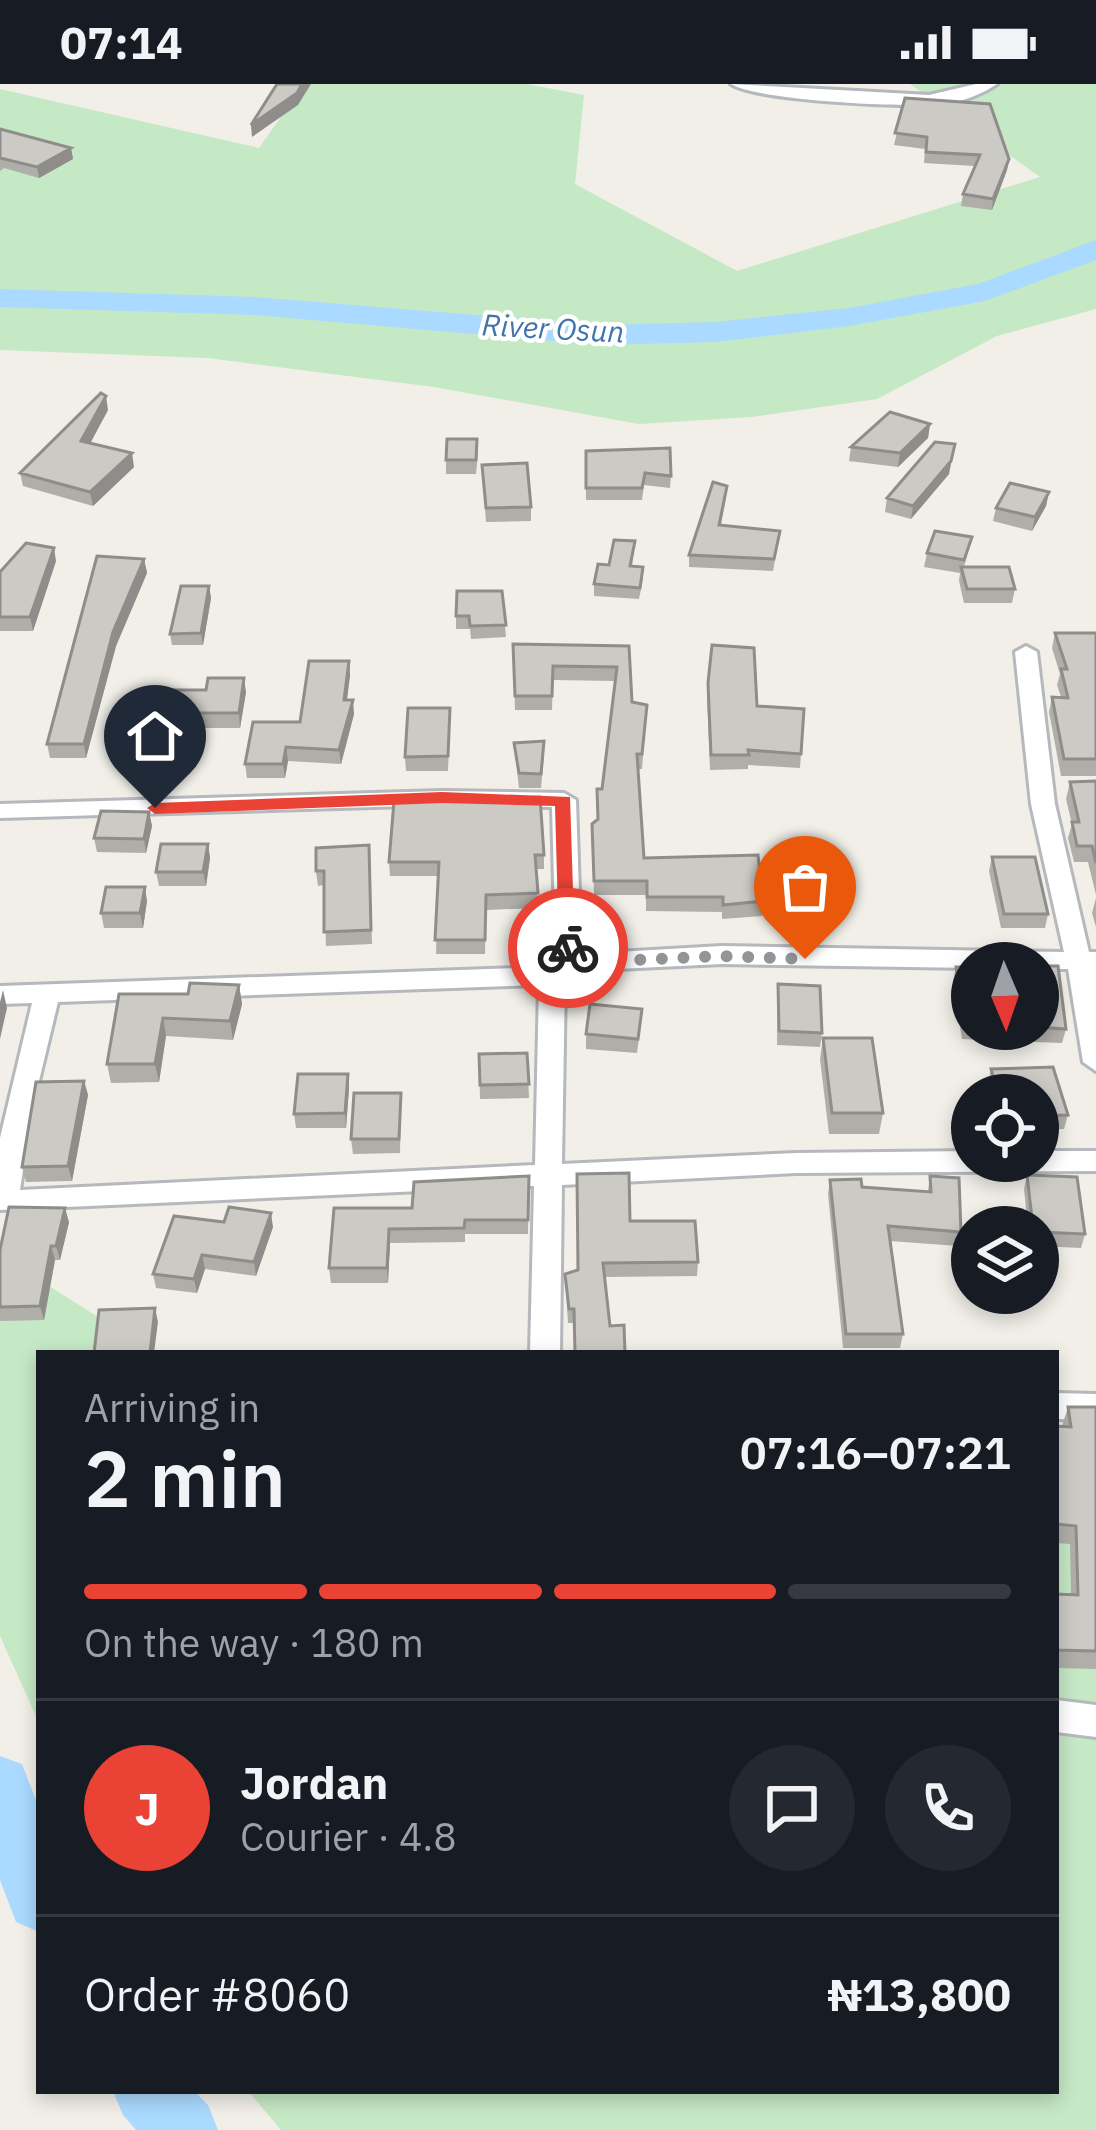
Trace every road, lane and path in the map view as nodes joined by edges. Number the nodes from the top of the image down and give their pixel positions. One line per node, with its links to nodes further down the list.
1 (738, 84): 2 (street)
2 (990, 84)
3 (1026, 652): 5 (street)
4 (0, 811): 6 (street)
5 (1088, 962): 6 (street); 9 (street)
6 (561, 970): 8 (street); 11 (street)
7 (0, 995): 8 (street)
8 (47, 995): 11 (street)
9 (1096, 1063)
10 (1096, 1161): 11 (street)
11 (550, 1175): 12 (street)
12 (545, 1350)
13 (1059, 1406): 14 (street)
14 (1096, 1407)
15 (1059, 1716): 16 (street)
16 (1096, 1721)

